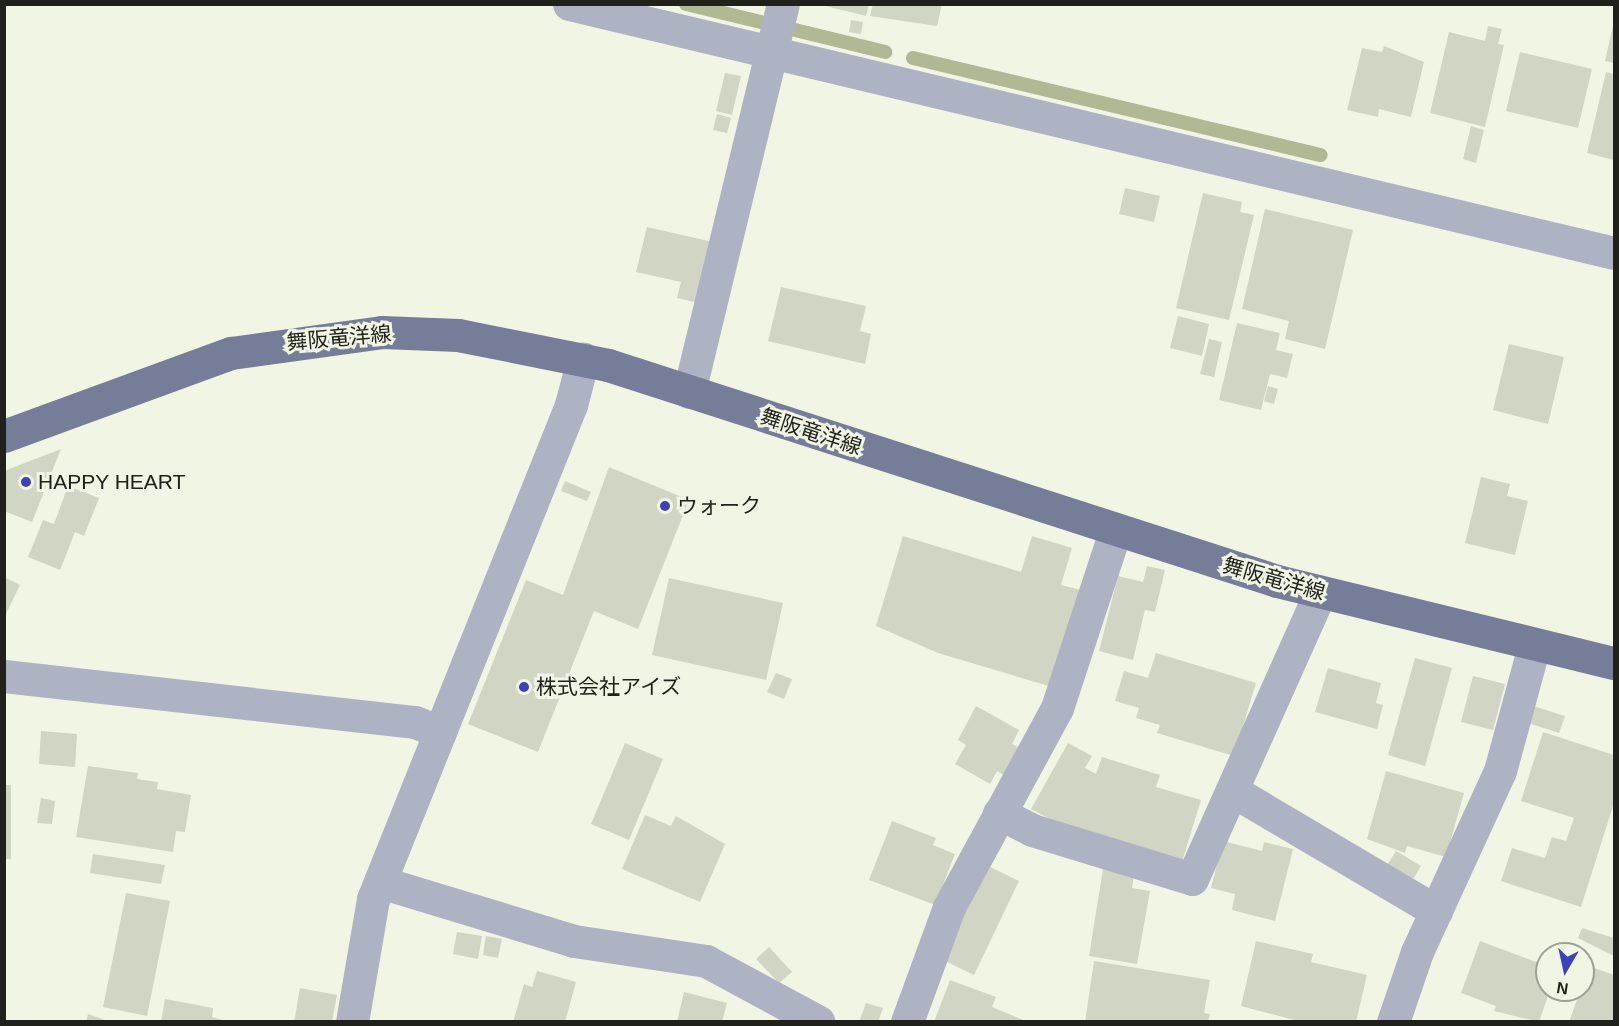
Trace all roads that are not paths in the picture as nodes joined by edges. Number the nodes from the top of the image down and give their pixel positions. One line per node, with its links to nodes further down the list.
1 (569, 4): 3 (street)
2 (783, 4): 3 (street)
3 (772, 53): 4 (street); 6 (street)
4 (1614, 253)
5 (583, 358): 6 (main road, 舞阪竜洋線); 7 (main road, 舞阪竜洋線); 13 (street)
6 (689, 392): 8 (main road, 舞阪竜洋線)
7 (4, 436)
8 (1115, 532): 9 (main road, 舞阪竜洋線); 15 (street)
9 (1320, 593): 10 (main road, 舞阪竜洋線); 14 (street)
10 (1534, 646): 11 (main road, 舞阪竜洋線); 17 (street)
11 (1614, 663)
12 (4, 676): 13 (street)
13 (440, 732): 16 (street)
14 (1233, 791): 15 (street); 17 (street)
15 (999, 813): 20 (street)
16 (380, 882): 18 (street); 19 (street)
17 (1436, 911): 21 (street)
18 (352, 1022)
19 (819, 1022)
20 (907, 1022)
21 (1393, 1022)

